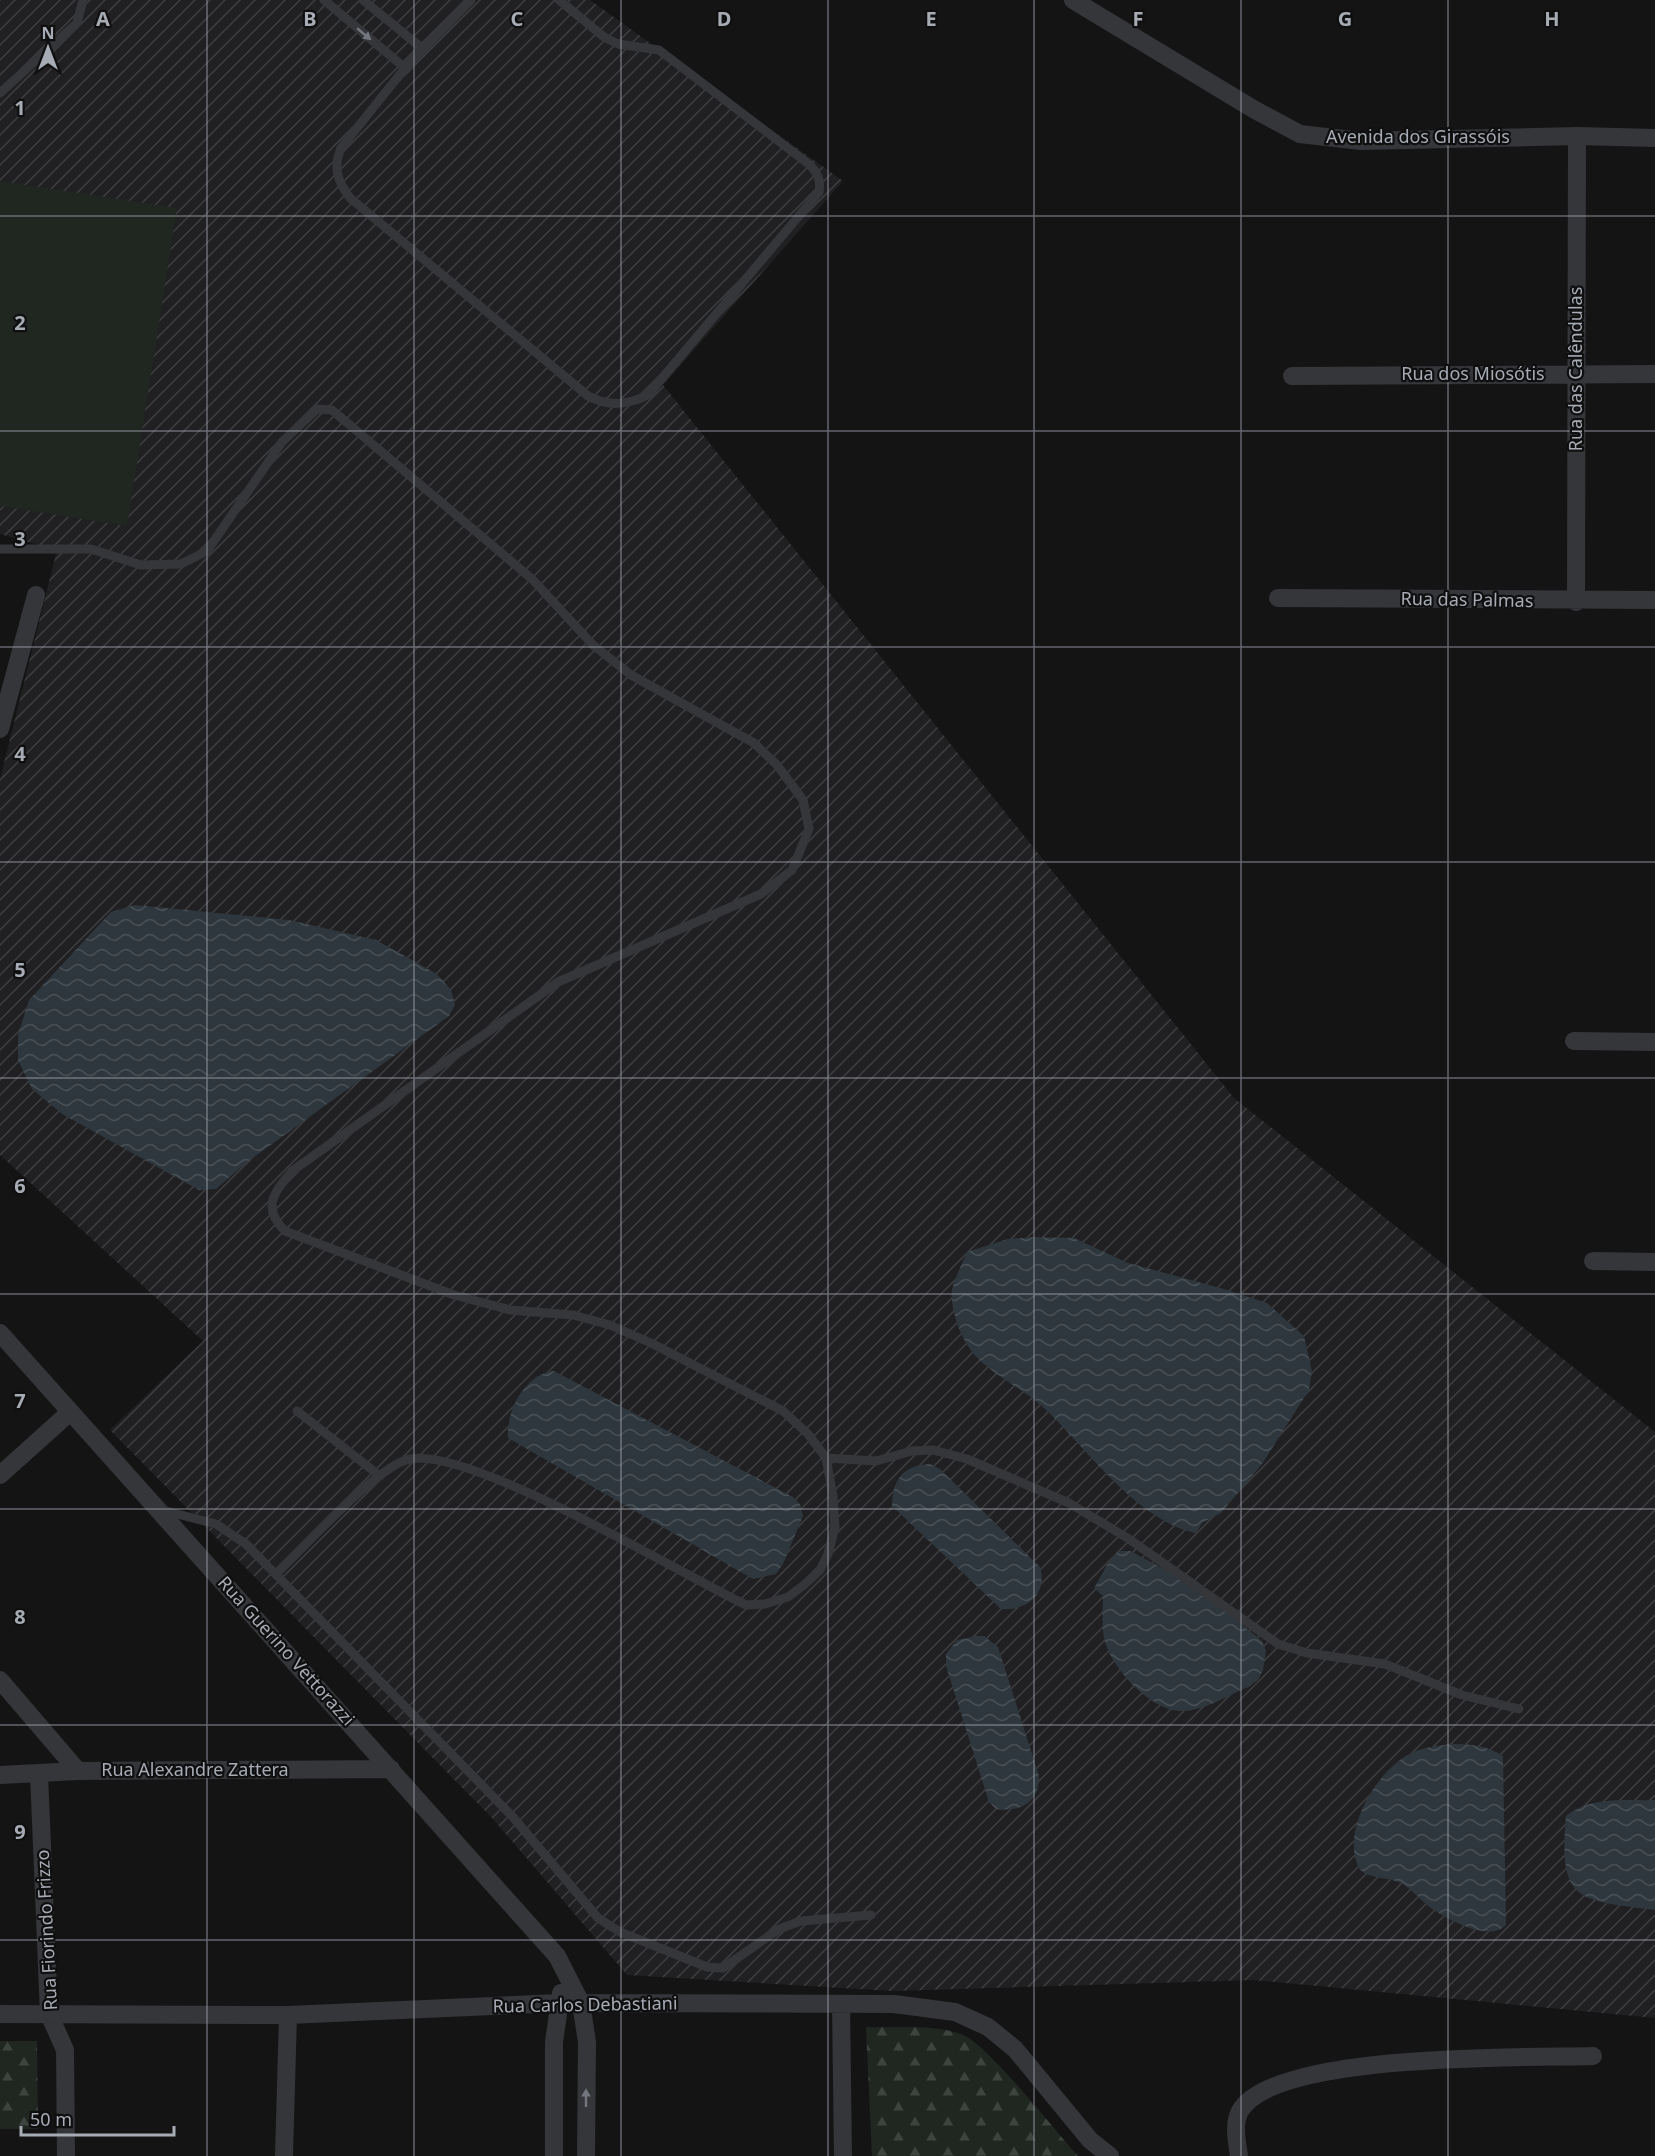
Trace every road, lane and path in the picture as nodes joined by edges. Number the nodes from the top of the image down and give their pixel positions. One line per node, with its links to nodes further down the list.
1 (83, 0): 9 (lane)
2 (324, 0): 8 (lane, one-way to 8)
3 (363, 0): 7 (lane)
4 (471, 0): 7 (lane)
5 (559, 0): 8 (lane)
6 (1073, 0): 10 (street, Avenida dos Girassóis)
7 (423, 49): 8 (lane)
8 (405, 68)
9 (0, 93)
10 (1577, 136): 11 (street, Avenida dos Girassóis); 12 (street, Rua das Calêndulas)
11 (1655, 138)
12 (1576, 374): 13 (street, Rua dos Miosótis); 14 (street, Rua dos Miosótis); 19 (street, Rua das Calêndulas)
13 (1655, 374)
14 (1292, 376)
15 (0, 549): 28 (lane)
16 (36, 595): 20 (street)
17 (1278, 598): 19 (street, Rua das Palmas)
18 (1655, 600): 19 (street, Rua das Palmas)
19 (1576, 602)
20 (0, 729)
21 (1574, 1041): 22 (street)
22 (1655, 1042)
23 (1593, 1262): 24 (street)
24 (1655, 1262)
25 (0, 1333): 27 (street, Rua Guerino Vettorazzi)
26 (297, 1411): 30 (lane)
27 (69, 1413): 29 (street); 31 (street, Rua Guerino Vettorazzi)
28 (826, 1458): 30 (lane); 34 (lane)
29 (0, 1475)
30 (380, 1476): 32 (lane)
31 (159, 1510): 32 (lane); 36 (street, Rua Guerino Vettorazzi)
32 (277, 1573): 39 (lane)
33 (0, 1680): 35 (street)
34 (1519, 1708)
35 (78, 1770): 36 (street, Rua Alexandre Zattera); 37 (street, Rua Alexandre Zattera)
36 (391, 1770): 40 (street, Rua Guerino Vettorazzi)
37 (39, 1774): 38 (street, Rua Alexandre Zattera); 44 (street, Rua Fiorindo Frizzo)
38 (0, 1775)
39 (871, 1915)
40 (565, 1974): 41 (street); 42 (street, Rua Guerino Vettorazzi)
41 (559, 2003): 42 (street, Rua Carlos Debastiani); 46 (street, Rua Carlos Debastiani); 50 (street)
42 (581, 2003): 43 (street, Rua Carlos Debastiani); 51 (street, one-way to 42)
43 (841, 2005): 52 (street); 53 (street, Rua Carlos Debastiani)
44 (49, 2013): 45 (street, Rua Carlos Debastiani); 46 (street, Rua Carlos Debastiani); 48 (street, Rua Fiorindo Frizzo)
45 (0, 2014)
46 (288, 2015): 49 (street)
47 (1593, 2056): 54 (street)
48 (66, 2156)
49 (284, 2156)
50 (554, 2156)
51 (586, 2156)
52 (843, 2156)
53 (1110, 2156)
54 (1239, 2156)

